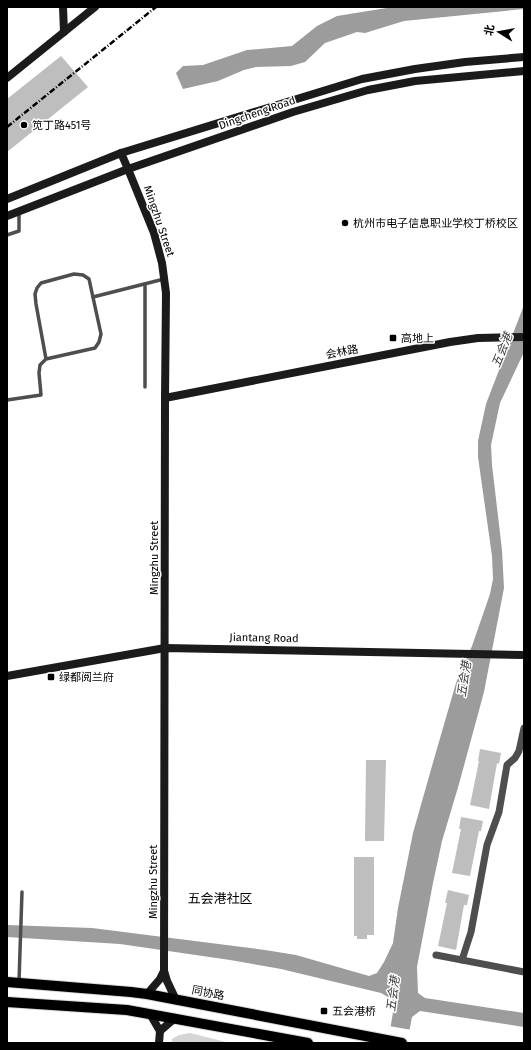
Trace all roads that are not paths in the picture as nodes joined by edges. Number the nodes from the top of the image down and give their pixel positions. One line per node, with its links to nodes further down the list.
1 (63, 7): 3 (street)
2 (95, 7): 3 (street)
3 (64, 32): 6 (street)
4 (524, 57): 7 (street, Dingcheng Road)
5 (524, 71): 8 (street, Dingcheng Road)
6 (7, 78)
7 (121, 153): 8 (street, Mingzhu Street); 9 (street, Dingcheng Road)
8 (128, 169): 10 (street, Dingcheng Road); 13 (street, Mingzhu Street)
9 (7, 199)
10 (19, 211): 11 (street, Dingcheng Road); 12 (lane)
11 (7, 216)
12 (7, 235)
13 (164, 279): 14 (lane); 19 (street, Mingzhu Street)
14 (146, 284): 15 (lane); 18 (lane)
15 (93, 297): 17 (lane); 17 (lane)
16 (524, 336): 19 (street, 会林路)
17 (46, 359): 20 (lane)
18 (145, 387)
19 (165, 398): 21 (street, Mingzhu Street)
20 (7, 400)
21 (165, 648): 22 (street, Jiantang Road); 23 (street, Jiantang Road); 28 (street, Mingzhu Street)
22 (524, 655)
23 (7, 676)
24 (524, 728): 27 (street)
25 (22, 892): 31 (lane)
26 (436, 954): 27 (street)
27 (462, 960): 29 (street)
28 (164, 971): 32 (street); 33 (street, Mingzhu Street)
29 (524, 972)
30 (7, 982): 31 (main road, 同协路)
31 (20, 982): 32 (main road, 同协路)
32 (147, 994): 33 (main road, 同协路)
33 (176, 1000): 40 (main road, 同协路)
34 (7, 1002): 35 (main road)
35 (150, 1014): 36 (main road); 37 (street)
36 (175, 1018): 37 (street); 39 (main road)
37 (160, 1031): 38 (street)
38 (160, 1043)
39 (308, 1043)
40 (402, 1043)

